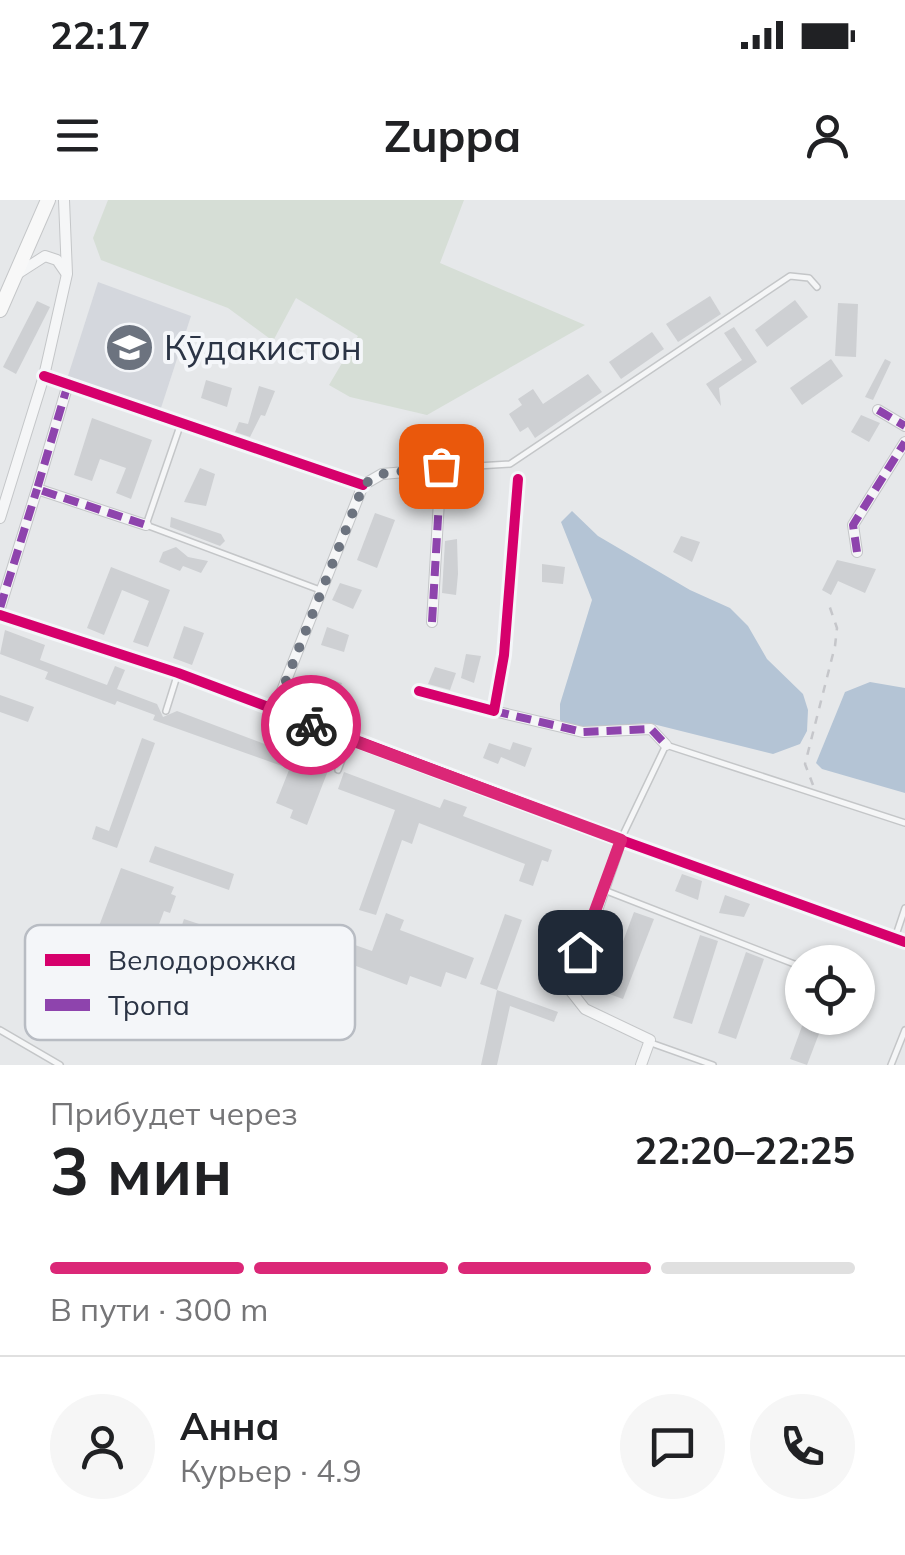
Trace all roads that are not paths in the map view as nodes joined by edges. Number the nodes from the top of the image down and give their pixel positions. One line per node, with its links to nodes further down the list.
1 (48, 200): 3 (main road)
2 (64, 200): 4 (street)
3 (16, 274): 4 (street); 6 (main road)
4 (67, 274): 7 (street)
5 (817, 288): 14 (lane)
6 (0, 310)
7 (44, 376): 8 (street); 18 (street)
8 (68, 384): 10 (street); 17 (street)
9 (878, 410): 11 (street)
10 (182, 420): 16 (street); 19 (lane)
11 (905, 426)
12 (905, 442): 20 (street)
13 (441, 466): 14 (street); 16 (street); 23 (street)
14 (478, 466)
15 (518, 479): 28 (street)
16 (364, 484): 21 (street)
17 (37, 489): 19 (street); 22 (street)
18 (0, 518)
19 (146, 526): 21 (lane)
20 (857, 552)
21 (322, 591): 27 (street)
22 (0, 611): 24 (street)
23 (432, 622)
24 (178, 673): 26 (lane); 27 (street)
25 (419, 691): 28 (street)
26 (166, 711)
27 (274, 711): 29 (street)
28 (494, 712): 30 (street)
29 (350, 739): 31 (lane); 33 (street)
30 (666, 745): 32 (lane); 33 (lane)
31 (338, 770)
32 (905, 823)
33 (621, 840): 34 (street); 36 (street)
34 (602, 889): 37 (lane); 40 (street)
35 (905, 908): 36 (lane)
36 (900, 940)
37 (785, 961)
38 (0, 1030): 41 (lane)
39 (905, 1030): 44 (lane)
40 (651, 1042): 42 (street); 43 (lane)
41 (60, 1065)
42 (641, 1065)
43 (713, 1065)
44 (890, 1065)

